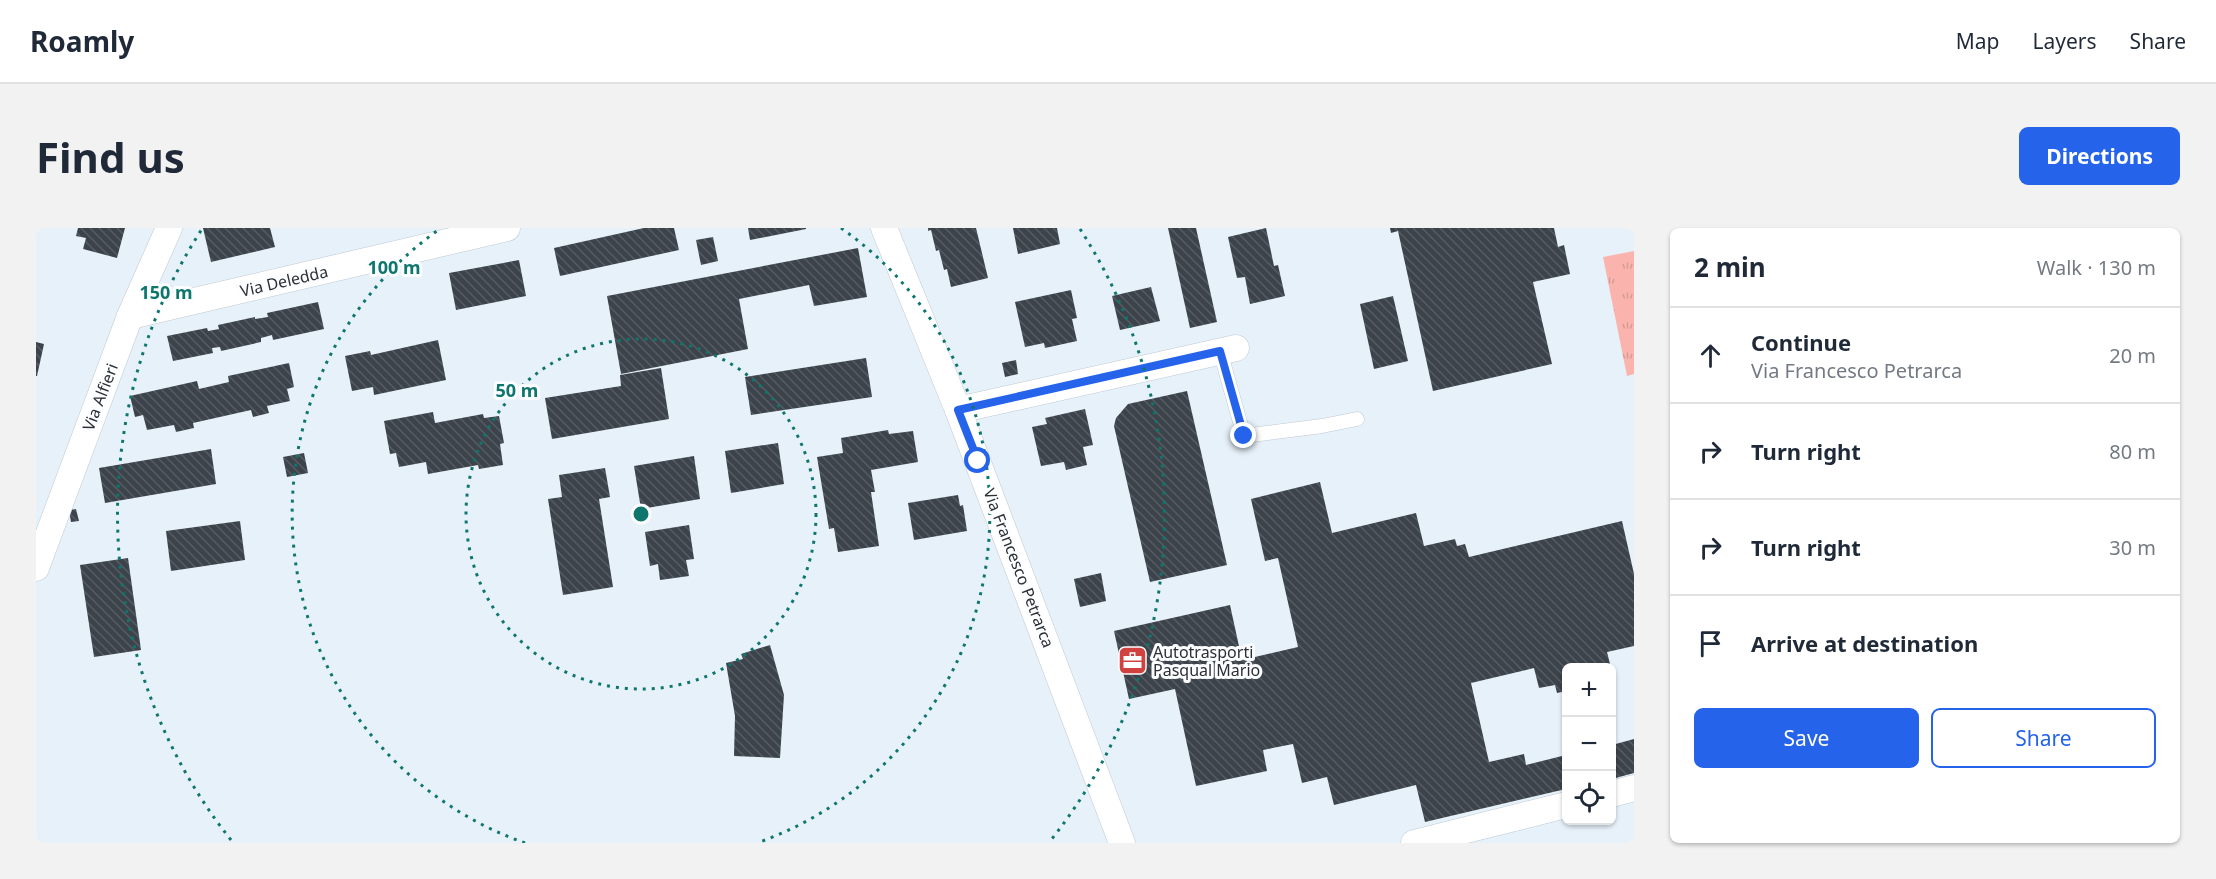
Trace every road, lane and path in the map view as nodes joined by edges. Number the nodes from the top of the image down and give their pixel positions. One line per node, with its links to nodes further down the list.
1 (169, 228): 4 (street, Via Alfieri)
2 (507, 228): 4 (street, Via Deledda)
3 (884, 228): 6 (street, Via Francesco Petrarca)
4 (130, 316): 8 (street, Via Alfieri)
5 (1228, 350): 6 (street); 7 (lane)
6 (958, 410): 12 (street, Via Francesco Petrarca)
7 (1357, 419)
8 (36, 568)
9 (1634, 788): 10 (street)
10 (1616, 793)
11 (1562, 807): 13 (street)
12 (1122, 843)
13 (1414, 843)

